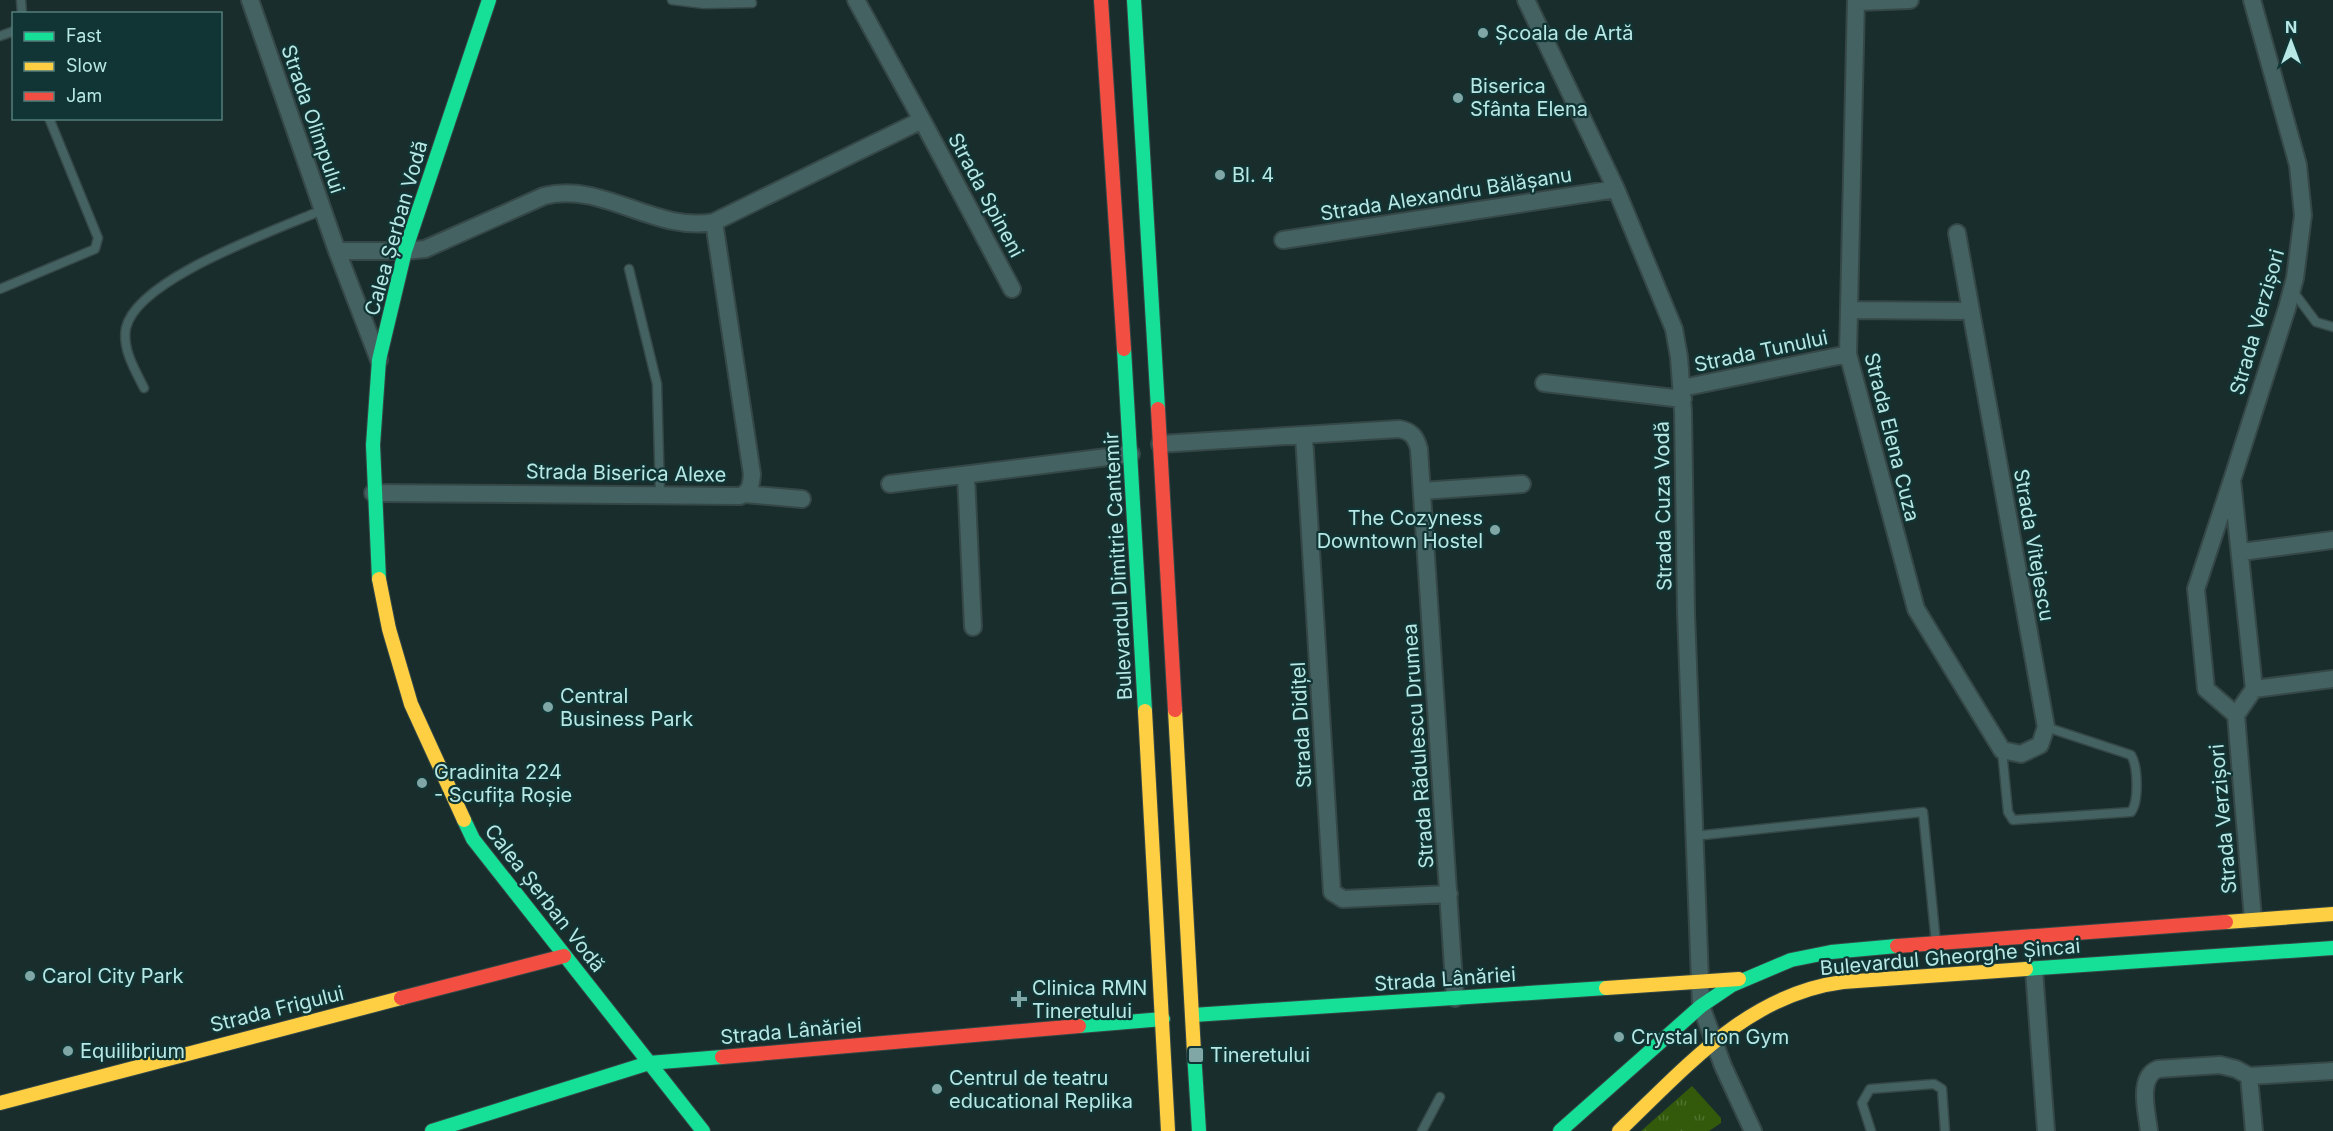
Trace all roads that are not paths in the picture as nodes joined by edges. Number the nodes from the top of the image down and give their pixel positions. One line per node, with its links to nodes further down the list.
1 (250, 0): 15 (street, Strada Olimpului)
2 (489, 0): 20 (main road, Calea Șerban Vodă)
3 (672, 0): 11 (lane)
4 (856, 0): 13 (street, Strada Spineni)
5 (1101, 0): 35 (main road, Bulevardul Dimitrie Cantemir)
6 (1134, 0): 34 (main road)
7 (1526, 0): 14 (street, Strada Cuza Vodă)
8 (1910, 0): 10 (street)
9 (2252, 0): 24 (street, Strada Verzișori)
10 (1857, 1): 25 (street, Strada Elena Cuza)
11 (752, 3)
12 (50, 120): 22 (lane)
13 (922, 120): 16 (street); 23 (street, Strada Spineni)
14 (1616, 189): 18 (street, Strada Alexandru Bălășanu); 32 (street, Strada Cuza Vodă)
15 (322, 210): 19 (street, Strada Olimpului); 31 (lane)
16 (714, 222): 20 (street); 42 (street, Strada Biserica Alexe)
17 (1958, 232): 26 (street, Strada Vitejescu)
18 (1283, 240)
19 (337, 251): 20 (street); 29 (street, Strada Olimpului)
20 (405, 251): 29 (main road, Calea Șerban Vodă)
21 (629, 269): 43 (lane)
22 (0, 289)
23 (1012, 289)
24 (2292, 289): 27 (lane); 37 (street, Strada Verzișori)
25 (1849, 310): 26 (street); 28 (street, Strada Elena Cuza)
26 (1971, 311): 51 (street, Strada Vitejescu)
27 (2333, 327)
28 (1848, 354): 32 (street, Strada Tunului); 52 (street, Strada Elena Cuza)
29 (379, 360): 41 (main road, Calea Șerban Vodă)
30 (1544, 383): 32 (street, Strada Tunului)
31 (144, 388)
32 (1683, 394): 53 (street, Strada Cuza Vodă)
33 (1304, 436): 34 (street, Strada Rădulescu Drumea); 40 (street, Strada Rădulescu Drumea); 54 (street, Strada Didițel)
34 (1160, 444): 65 (main road)
35 (1131, 454): 36 (street); 66 (main road, Bulevardul Dimitrie Cantemir)
36 (966, 475): 38 (street); 47 (street)
37 (2232, 480): 46 (street, Strada Verzișori); 50 (street, Strada Verzișori)
38 (890, 484)
39 (1522, 484): 40 (street)
40 (1422, 491): 54 (street, Strada Rădulescu Drumea)
41 (373, 493): 43 (street, Strada Biserica Alexe); 59 (main road, Calea Șerban Vodă)
42 (745, 494): 43 (street, Strada Biserica Alexe); 44 (street)
43 (660, 495)
44 (802, 499)
45 (2333, 540): 46 (street)
46 (2241, 552): 49 (street, Strada Verzișori)
47 (973, 627)
48 (2333, 679): 49 (street)
49 (2254, 688): 50 (street, Strada Verzișori)
50 (2236, 715): 56 (street, Strada Verzișori)
51 (2046, 727): 52 (street); 52 (lane)
52 (2002, 750)
53 (1694, 836): 57 (lane); 62 (street, Strada Cuza Vodă)
54 (1449, 894): 63 (street, Strada Rădulescu Drumea)
55 (2333, 914): 56 (main road, Bulevardul Gheorghe Șincai)
56 (2253, 919): 57 (main road, Bulevardul Gheorghe Șincai)
57 (1936, 944): 61 (main road, Bulevardul Gheorghe Șincai)
58 (2333, 948): 60 (main road, Bulevardul Gheorghe Șincai)
59 (564, 956): 68 (main road, Calea Șerban Vodă); 72 (main road, Strada Frigului)
60 (2034, 970): 67 (main road, Bulevardul Gheorghe Șincai); 83 (street)
61 (1744, 979): 62 (main road, Bulevardul Gheorghe Șincai); 64 (main road, Bulevardul Gheorghe Șincai)
62 (1699, 982): 63 (main road, Strada Lânăriei); 64 (street, Strada Cuza Vodă)
63 (1455, 998): 65 (main road, Strada Lânăriei)
64 (1701, 1006): 67 (street, Strada Cuza Vodă); 78 (main road, Bulevardul Gheorghe Șincai)
65 (1193, 1015): 76 (main road)
66 (1163, 1019): 68 (main road, Strada Lânăriei); 75 (main road, Bulevardul Dimitrie Cantemir)
67 (1714, 1042): 79 (main road, Bulevardul Gheorghe Șincai); 80 (street, Strada Cuza Vodă)
68 (649, 1063): 73 (main road, Strada Lânăriei); 74 (main road, Calea Șerban Vodă)
69 (2333, 1071): 70 (street)
70 (2249, 1076): 84 (street); 85 (street)
71 (1440, 1097): 77 (lane)
72 (0, 1103)
73 (432, 1131)
74 (703, 1131)
75 (1168, 1131)
76 (1199, 1131)
77 (1422, 1131)
78 (1560, 1131)
79 (1619, 1131)
80 (1754, 1131)
81 (1870, 1131): 82 (lane)
82 (1945, 1131)
83 (2046, 1131)
84 (2149, 1131)
85 (2254, 1131)

